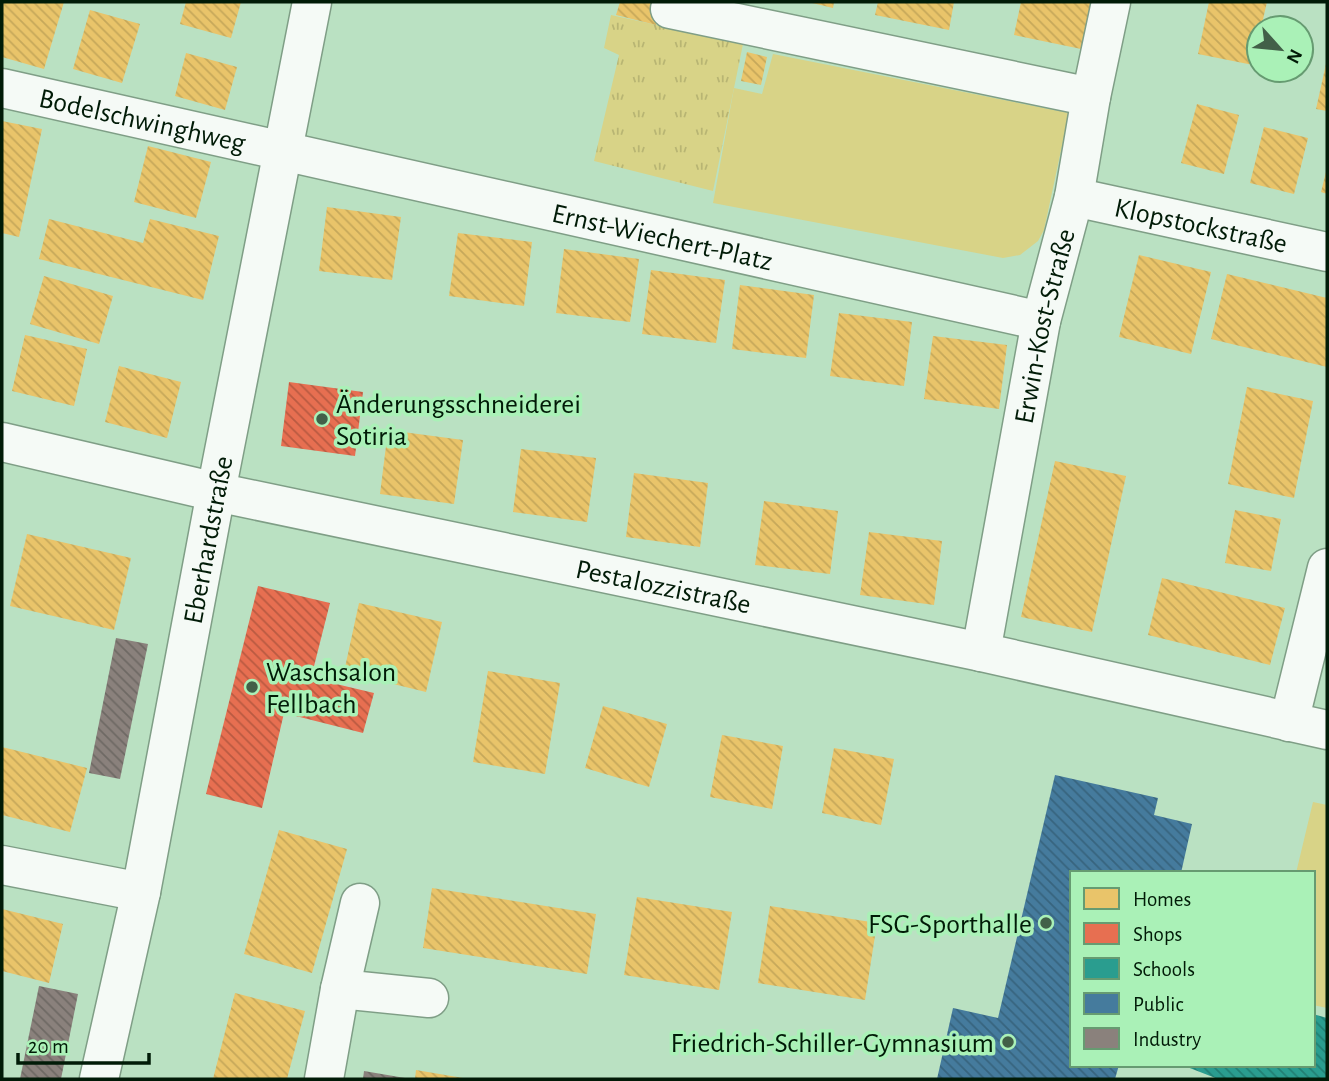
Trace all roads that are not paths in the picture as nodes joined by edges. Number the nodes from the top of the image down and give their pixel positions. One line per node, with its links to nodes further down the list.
1 (312, 2): 6 (street, Eberhardstraße)
2 (1111, 2): 5 (street, Erwin-Kost-Straße)
3 (670, 9): 5 (street)
4 (2, 88): 6 (street, Bodelschwinghweg)
5 (1091, 97): 7 (street, Erwin-Kost-Straße)
6 (283, 152): 9 (street, Ernst-Wiechert-Platz); 11 (street, Eberhardstraße)
7 (1074, 197): 8 (street, Klopstockstraße); 9 (street, Erwin-Kost-Straße)
8 (1327, 252)
9 (1041, 321): 13 (street, Erwin-Kost-Straße)
10 (2, 442): 11 (street, Pestalozzistraße)
11 (216, 492): 13 (street, Pestalozzistraße); 17 (street, Eberhardstraße)
12 (1327, 568): 14 (street)
13 (981, 652): 14 (street, Pestalozzistraße)
14 (1289, 722): 15 (street, Pestalozzistraße)
15 (1327, 730)
16 (2, 865): 17 (street)
17 (141, 892): 21 (street, Eberhardstraße)
18 (360, 903): 19 (street)
19 (340, 989): 20 (street); 22 (street)
20 (429, 998)
21 (99, 1079)
22 (324, 1079)

